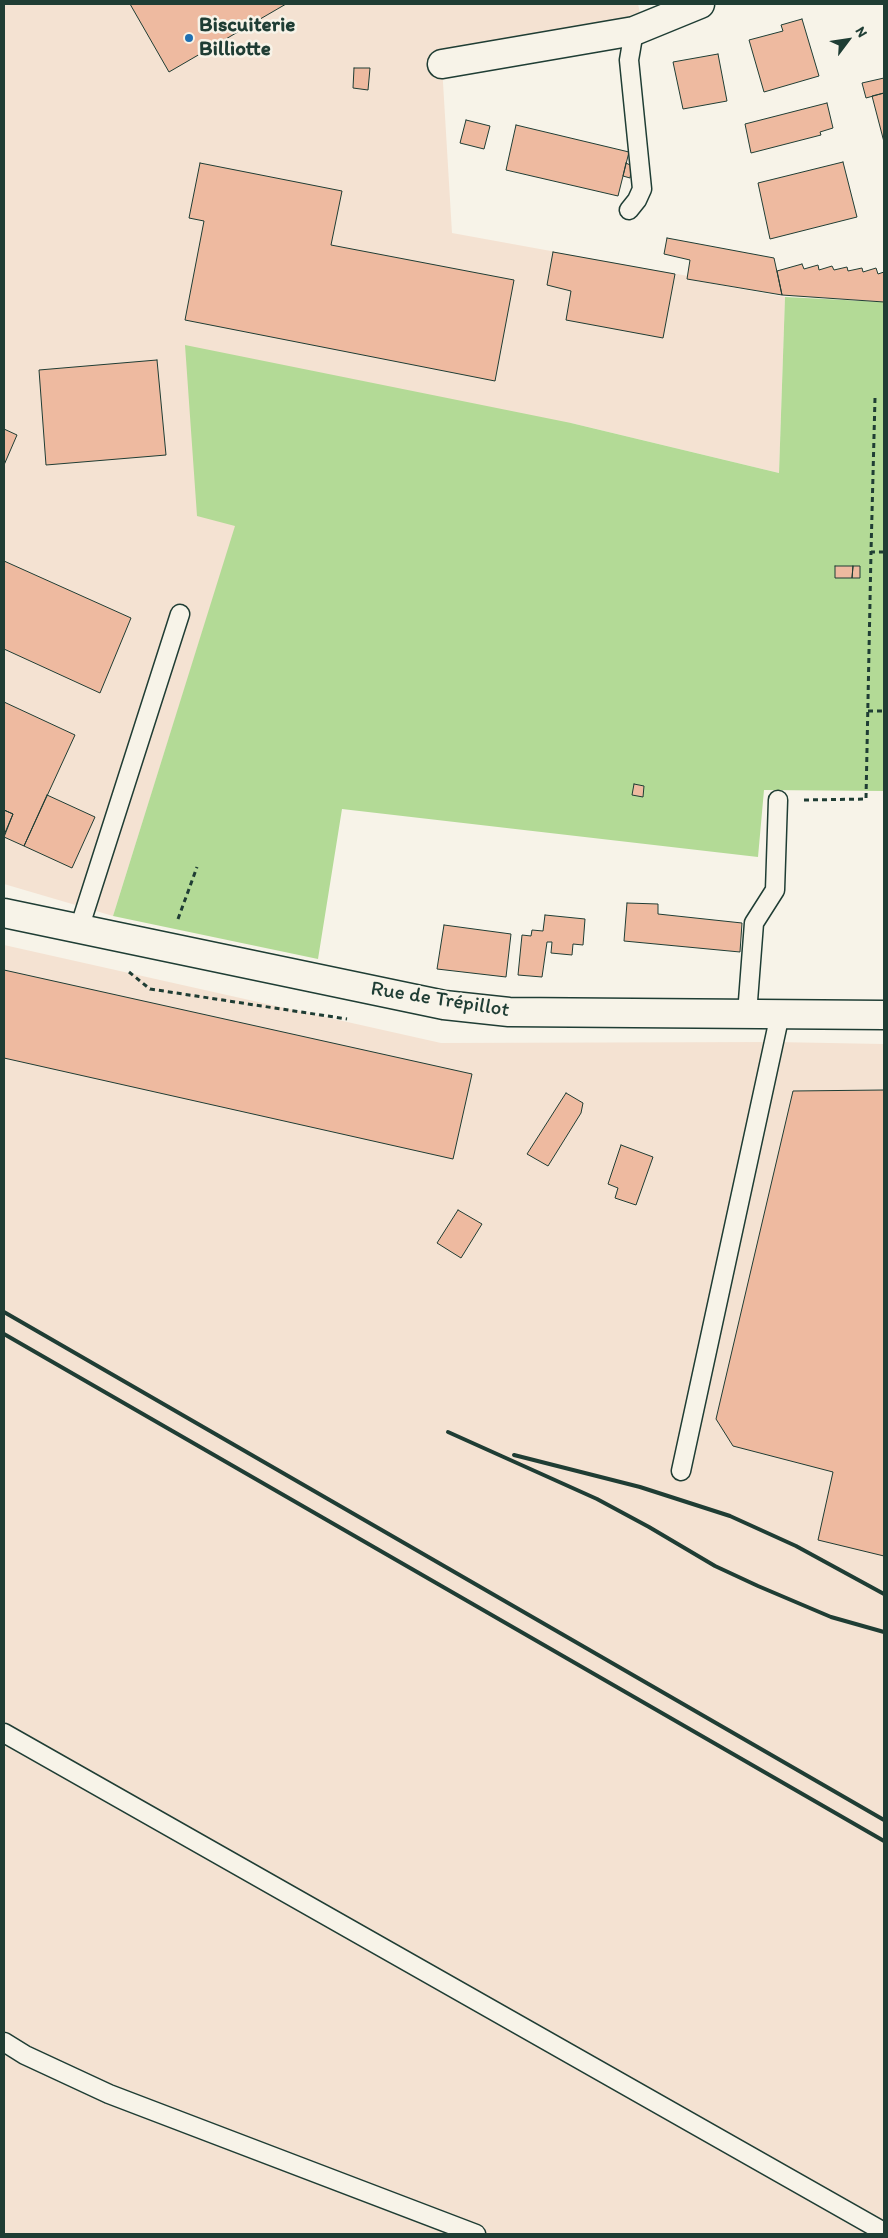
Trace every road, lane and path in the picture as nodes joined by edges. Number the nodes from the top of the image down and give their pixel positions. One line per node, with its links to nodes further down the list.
1 (700, 4): 2 (street)
2 (634, 31): 3 (street); 4 (lane)
3 (442, 64)
4 (629, 210)
5 (875, 398): 6 (path)
6 (871, 552): 7 (path); 10 (path)
7 (884, 552)
8 (180, 614): 14 (lane)
9 (884, 711): 10 (path)
10 (868, 712): 11 (path)
11 (778, 800): 16 (lane)
12 (197, 868): 15 (path)
13 (4, 913): 14 (street, Rue de Trépillot)
14 (78, 929): 15 (street, Rue de Trépillot)
15 (168, 948): 16 (street, Rue de Trépillot)
16 (747, 1014): 17 (street, Rue de Trépillot)
17 (780, 1014): 18 (street, Rue de Trépillot); 19 (lane)
18 (884, 1015)
19 (681, 1471)
20 (4, 1733): 22 (lane)
21 (4, 2042): 23 (lane)
22 (884, 2232)
23 (476, 2234)

